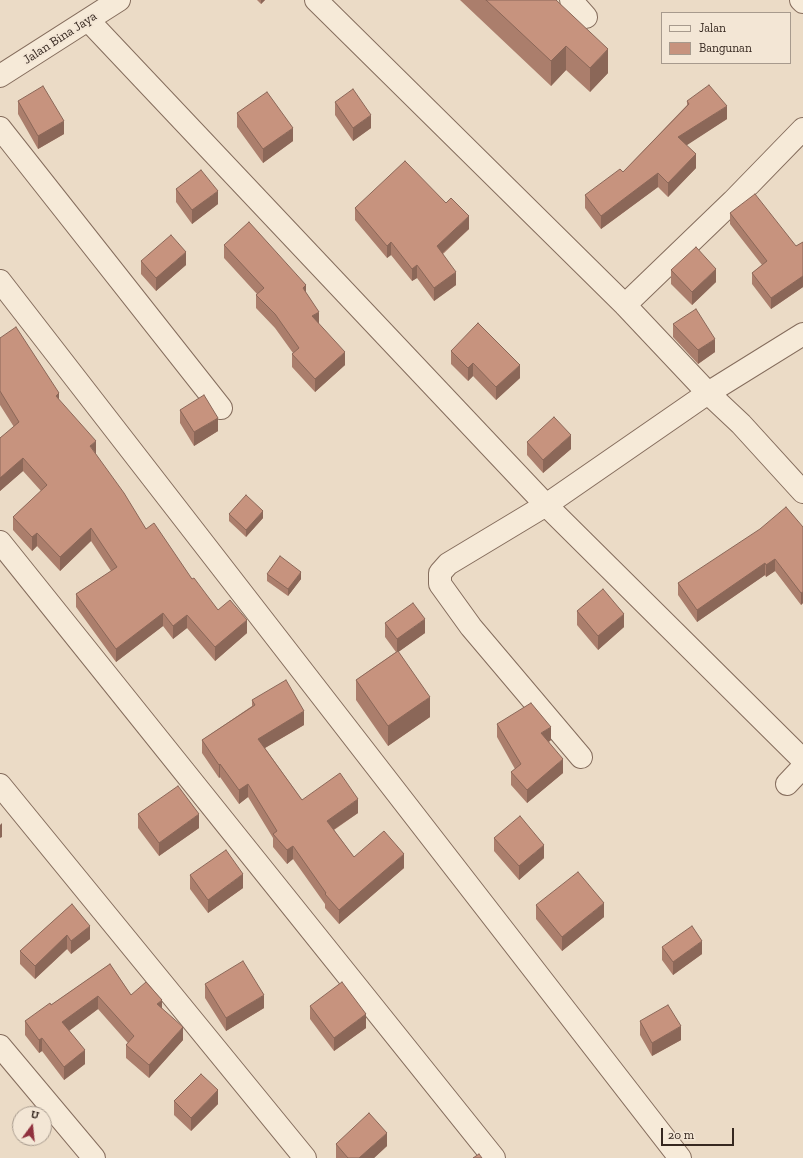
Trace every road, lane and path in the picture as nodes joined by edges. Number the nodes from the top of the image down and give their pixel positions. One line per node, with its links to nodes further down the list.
1 (119, 0): 5 (street, Jalan Bina Jaya)
2 (316, 0): 10 (street)
3 (571, 0): 4 (street)
4 (586, 17)
5 (88, 20): 6 (street, Jalan Bina Jaya); 15 (street)
6 (1, 74)
7 (0, 128): 13 (street)
8 (803, 129): 10 (street)
9 (0, 281): 26 (street)
10 (625, 305): 12 (street)
11 (803, 334): 12 (street)
12 (708, 393): 14 (street); 15 (street)
13 (221, 408)
14 (803, 492)
15 (546, 505): 17 (street); 18 (street)
16 (0, 542): 25 (street)
17 (581, 757)
18 (803, 760)
19 (803, 768): 20 (street)
20 (787, 784)
21 (0, 785): 24 (street)
22 (0, 1046): 23 (street)
23 (94, 1158)
24 (305, 1158)
25 (494, 1158)
26 (680, 1158)

